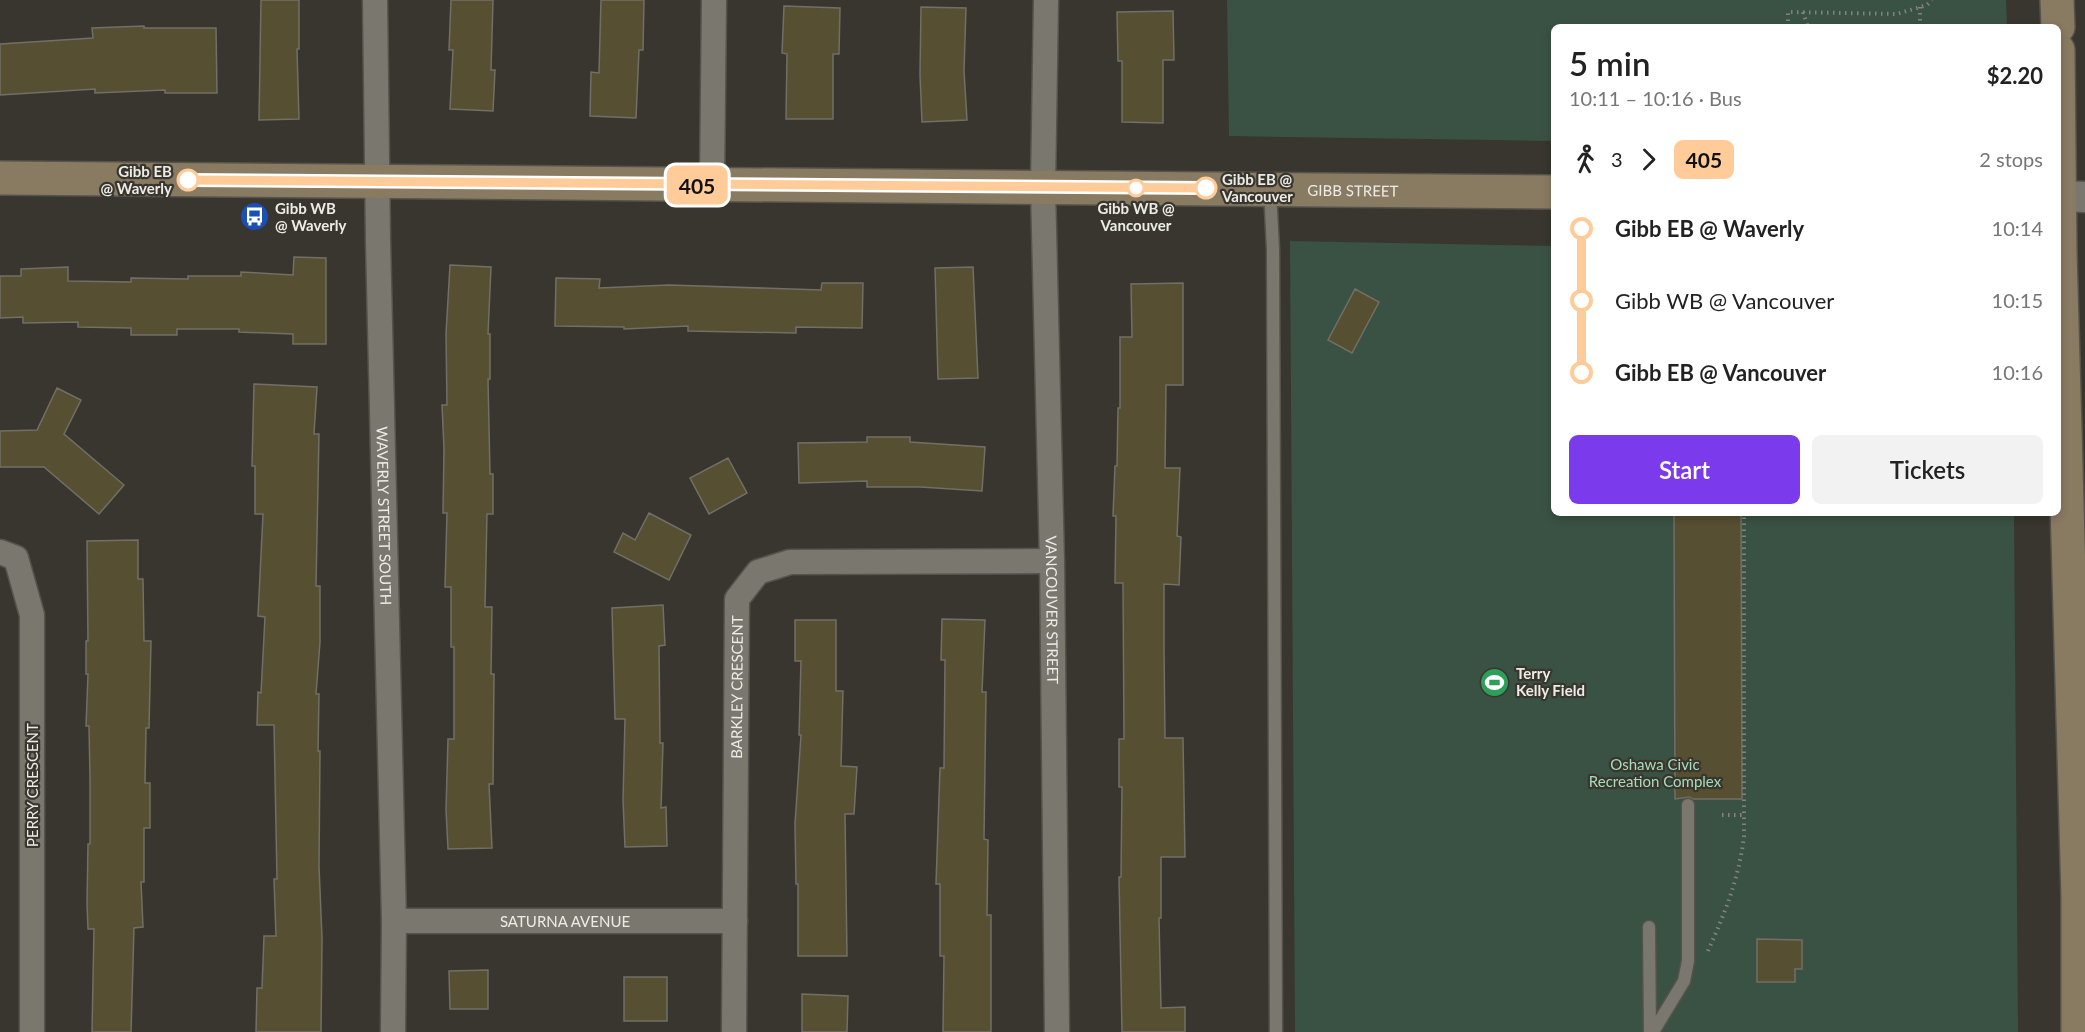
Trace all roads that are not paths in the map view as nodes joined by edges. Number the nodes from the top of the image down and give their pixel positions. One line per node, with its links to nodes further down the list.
1 (375, 0): 8 (street, WAVERLY STREET SOUTH)
2 (714, 0): 9 (street)
3 (1046, 0): 10 (street, VANCOUVER STREET)
4 (2057, 0): 5 (main road)
5 (2058, 24)
6 (2061, 94): 13 (main road)
7 (0, 178): 8 (main road, GIBB STREET)
8 (377, 182): 9 (main road, GIBB STREET); 17 (street, WAVERLY STREET SOUTH)
9 (712, 185): 10 (main road, GIBB STREET)
10 (1043, 188): 11 (main road, GIBB STREET); 15 (street, VANCOUVER STREET)
11 (1270, 189): 12 (main road, GIBB STREET); 25 (lane)
12 (1551, 192)
13 (2068, 196): 20 (main road)
14 (0, 552): 21 (street, PERRY CRESCENT)
15 (1052, 561): 18 (street, BARKLEY CRESCENT); 24 (street, VANCOUVER STREET)
16 (1688, 805): 26 (lane)
17 (394, 921): 18 (street, SATURNA AVENUE); 22 (street, WAVERLY STREET SOUTH)
18 (735, 921): 23 (street, BARKLEY CRESCENT)
19 (1649, 927): 26 (lane)
20 (2082, 932): 27 (main road)
21 (32, 1032)
22 (393, 1032)
23 (734, 1032)
24 (1057, 1032)
25 (1276, 1032)
26 (1652, 1032)
27 (2078, 1032)

